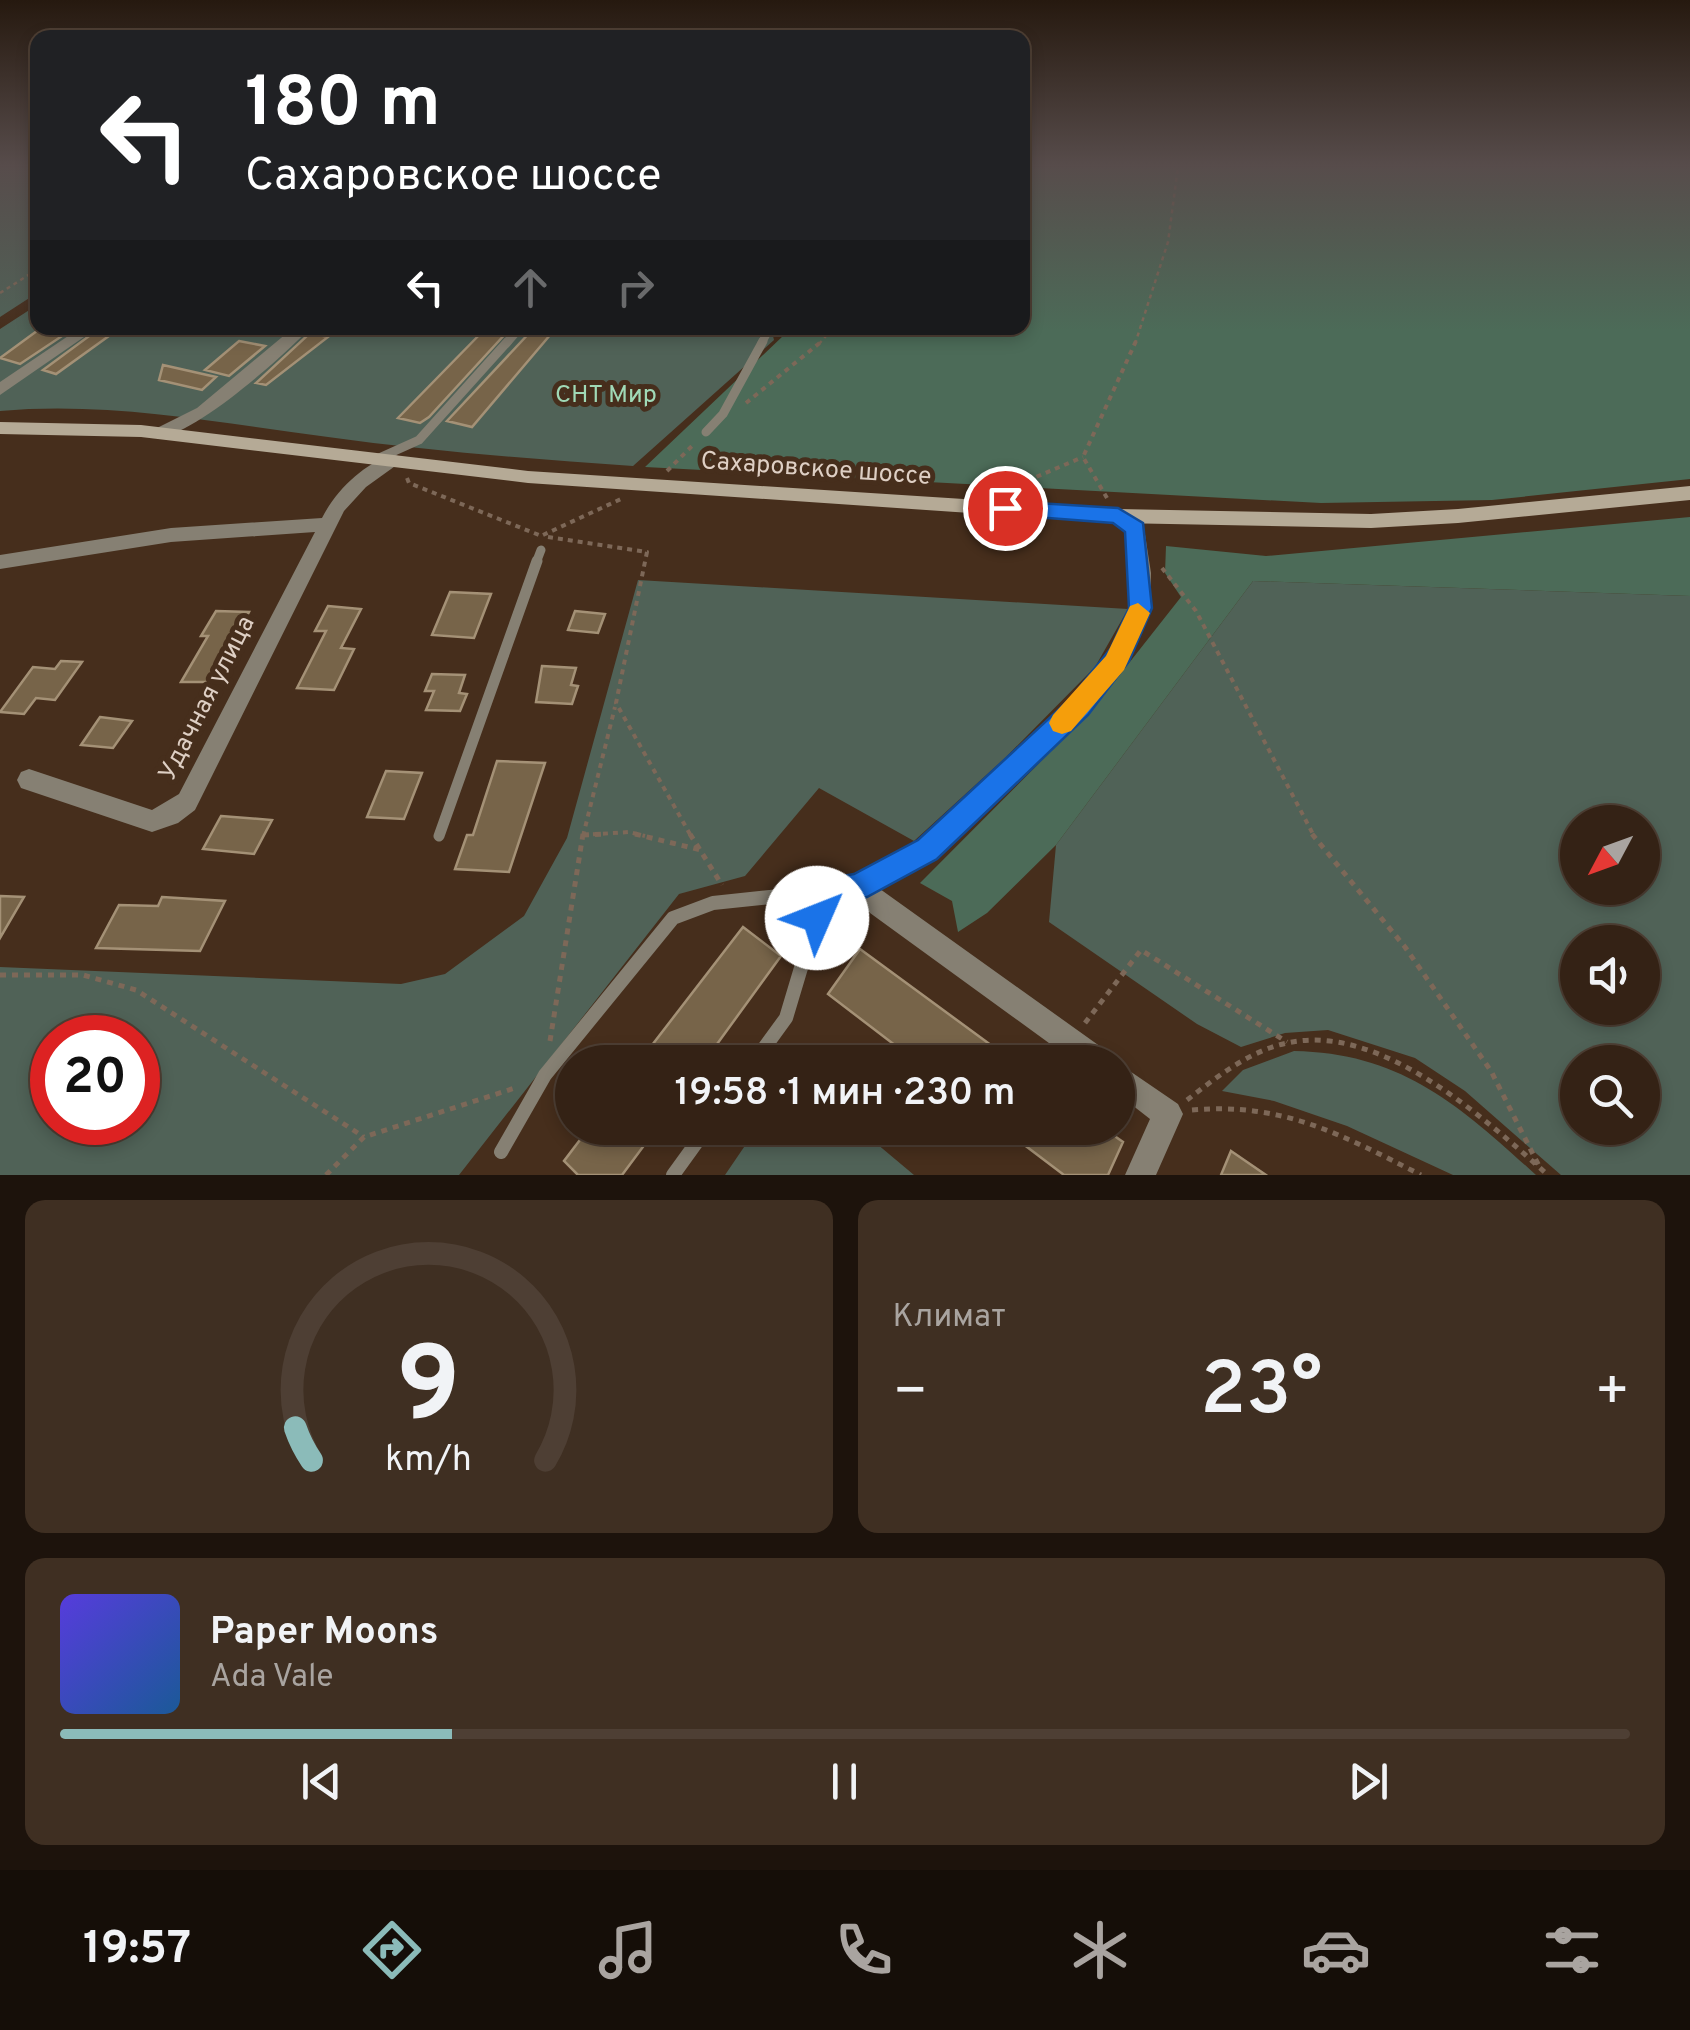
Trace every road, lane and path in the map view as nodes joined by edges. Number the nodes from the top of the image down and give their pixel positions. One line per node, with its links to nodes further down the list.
1 (1171, 222): 12 (path)
2 (30, 275): 3 (path)
3 (0, 292)
4 (79, 335): 8 (street)
5 (294, 335): 10 (street)
6 (514, 335): 13 (lane)
7 (766, 335): 11 (lane)
8 (0, 390)
9 (0, 428): 10 (main road, Сахаровское шоссе)
10 (164, 432): 13 (main road, Сахаровское шоссе)
11 (706, 432)
12 (1083, 458): 16 (path); 17 (path)
13 (390, 459): 14 (main road, Сахаровское шоссе); 18 (street, Удачная улица); 19 (path)
14 (654, 484): 16 (main road, Сахаровское шоссе); 19 (path)
15 (1690, 493): 17 (main road, Сахаровское шоссе)
16 (1044, 511): 17 (main road, Сахаровское шоссе)
17 (1118, 516): 20 (street)
18 (329, 524): 21 (street); 23 (street, Удачная улица)
19 (541, 543): 22 (path); 25 (lane)
20 (1139, 550): 27 (street); 41 (path)
21 (0, 562)
22 (616, 703): 24 (path); 26 (path)
23 (30, 780)
24 (584, 835): 26 (path); 35 (path)
25 (440, 836)
26 (700, 850): 29 (path)
27 (857, 888): 28 (lane); 31 (street)
28 (824, 892): 29 (lane); 33 (lane)
29 (731, 899): 35 (lane)
30 (0, 976): 38 (path)
31 (1070, 1042): 32 (path); 34 (street)
32 (1287, 1042): 37 (path); 41 (path)
33 (766, 1045)
34 (1074, 1045)
35 (544, 1075): 38 (path); 40 (lane)
36 (1135, 1090): 37 (street)
37 (1168, 1114): 44 (street); 45 (path)
38 (364, 1136): 42 (path)
39 (695, 1145): 43 (lane)
40 (501, 1152)
41 (1539, 1166): 46 (path)
42 (326, 1175)
43 (673, 1175)
44 (1140, 1175)
45 (1421, 1175)
46 (1548, 1175)

